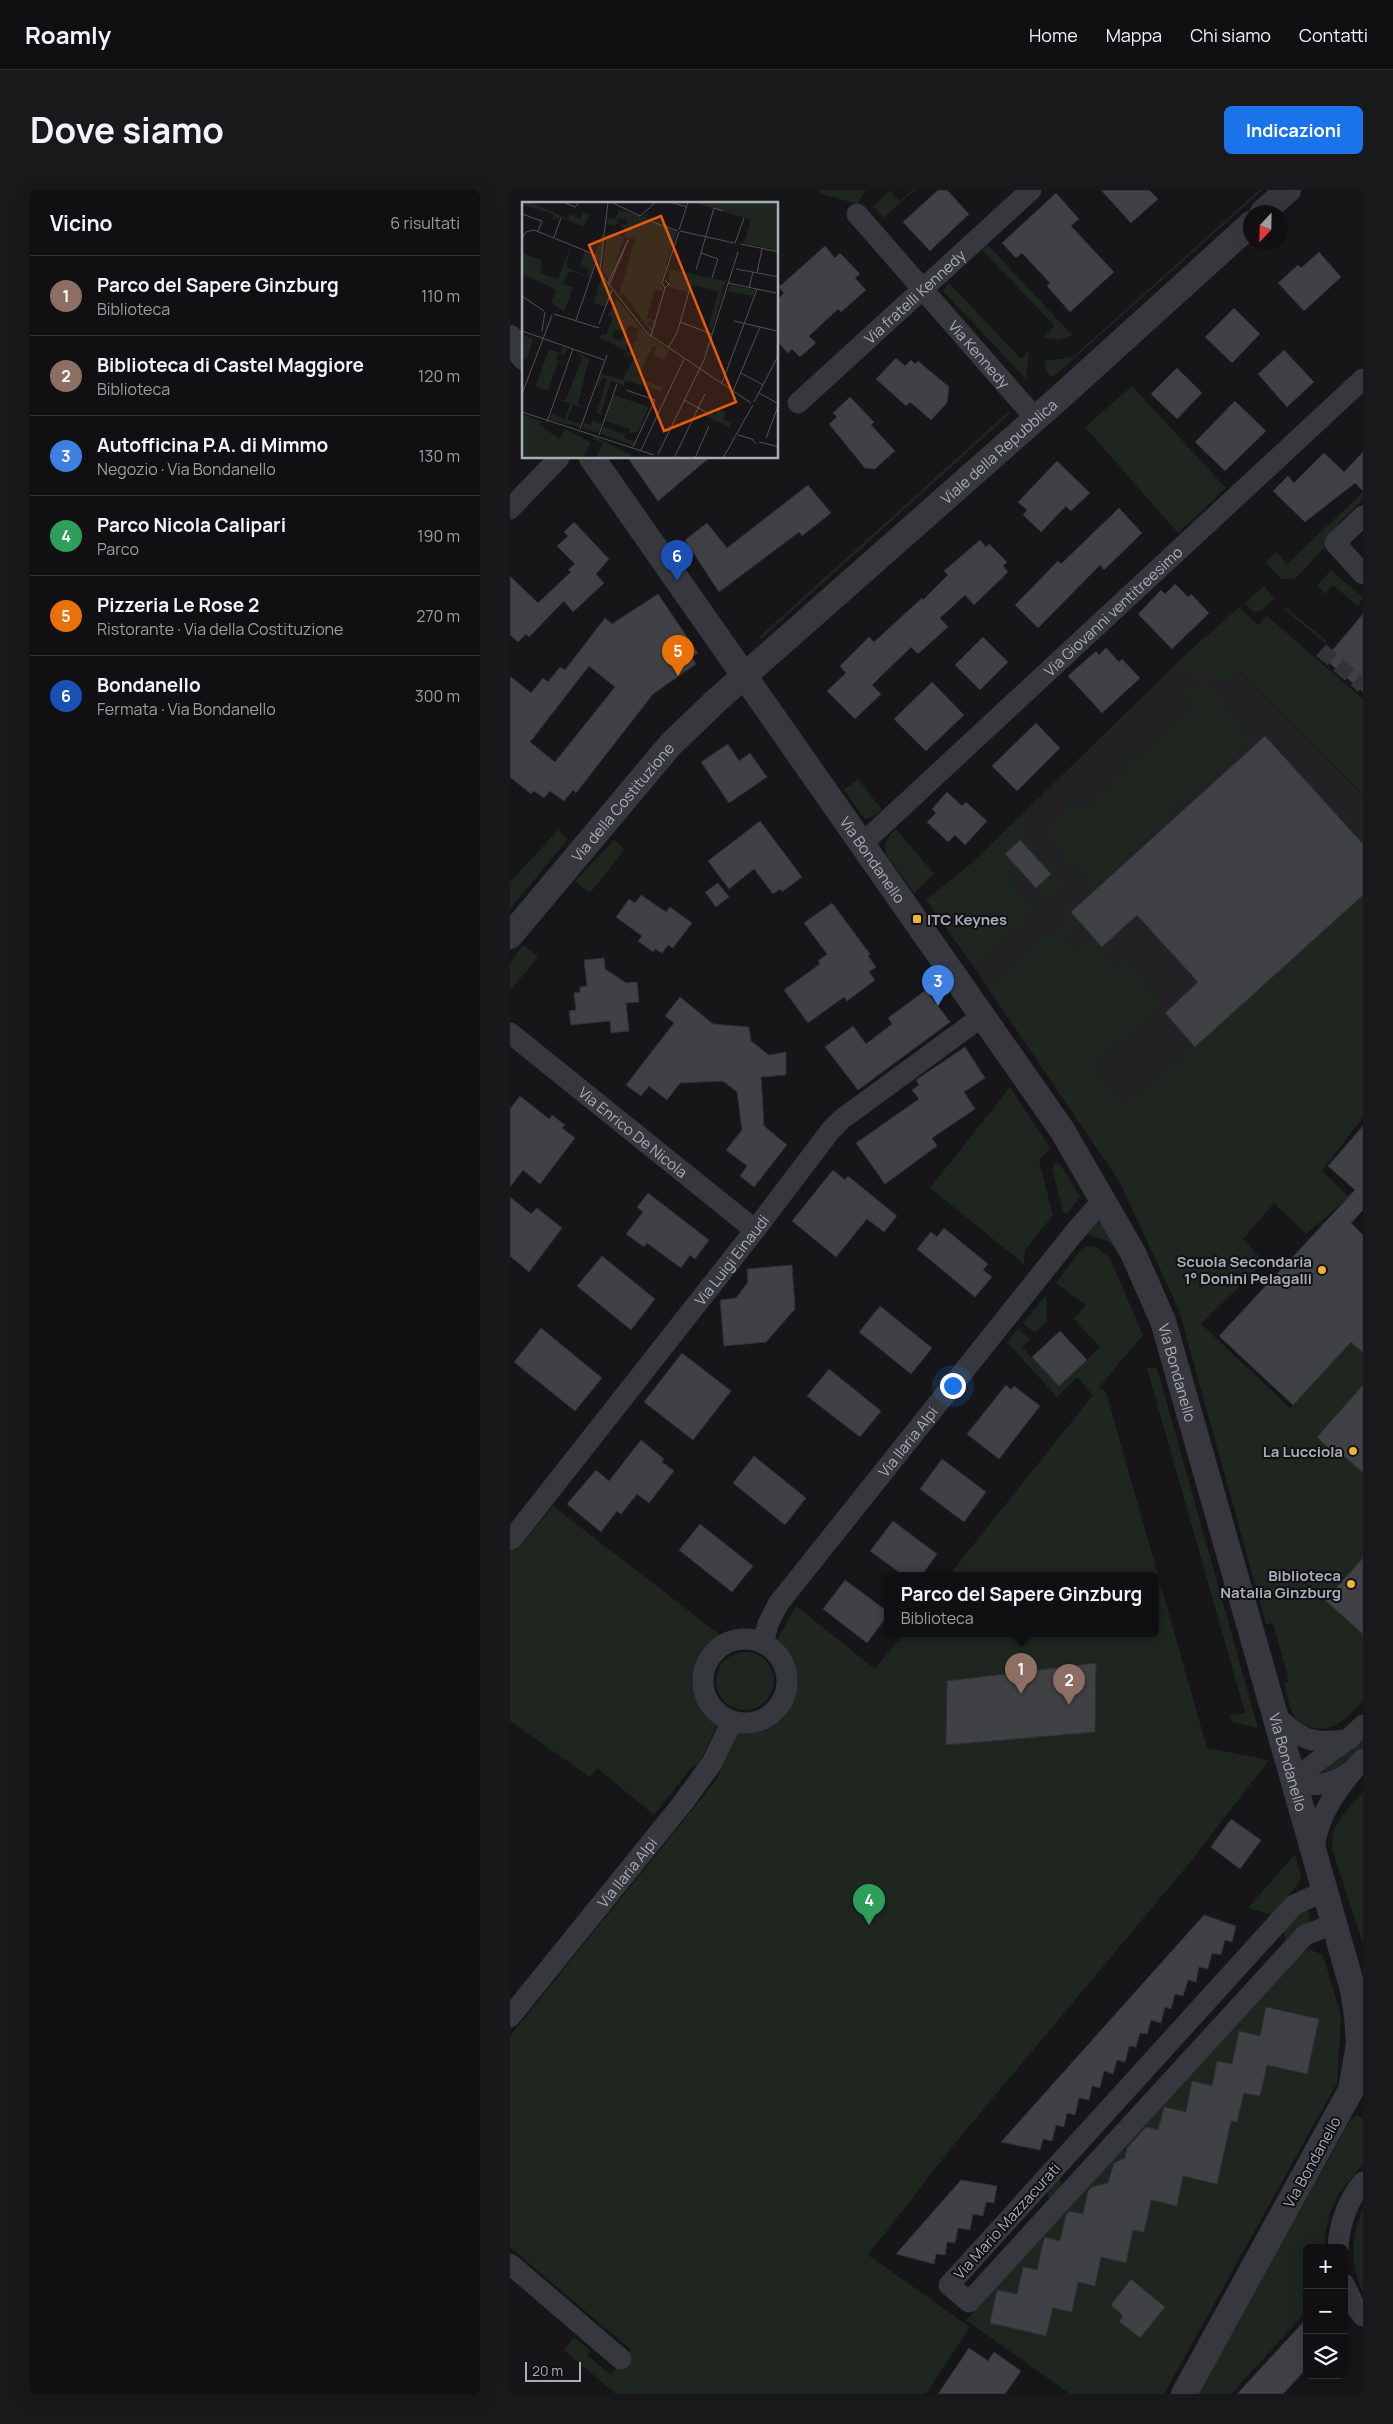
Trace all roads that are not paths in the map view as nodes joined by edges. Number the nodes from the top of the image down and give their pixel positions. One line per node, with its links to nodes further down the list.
1 (1031, 190): 6 (street, Via fratelli Kennedy)
2 (1288, 190): 3 (street)
3 (1271, 205)
4 (857, 214): 6 (street, Via Kennedy)
5 (1243, 230): 11 (street, Viale della Repubblica)
6 (922, 290): 10 (street, Via fratelli Kennedy); 11 (street, Via Kennedy)
7 (510, 338): 8 (street)
8 (522, 354)
9 (1363, 380): 18 (street, Via Giovanni ventitreesimo)
10 (798, 403)
11 (1036, 419): 17 (street, Viale della Repubblica)
12 (557, 459): 14 (street)
13 (593, 459): 17 (street, Via Bondanello)
14 (510, 509)
15 (1363, 516): 16 (street)
16 (1363, 574)
17 (743, 675): 18 (street, Via Bondanello); 19 (street, Via della Costituzione)
18 (863, 843): 20 (street, Via Bondanello)
19 (510, 936)
20 (984, 1016): 22 (street, Via Bondanello); 23 (street, Via Luigi Einaudi)
21 (510, 1033): 23 (street, Via Enrico De Nicola)
22 (1106, 1204): 25 (street, Via Ilaria Alpi); 26 (street, Via Bondanello)
23 (755, 1230): 24 (street, Via Luigi Einaudi)
24 (512, 1539)
25 (763, 1643): 27 (street); 27 (street)
26 (1275, 1715): 28 (street); 30 (street, Via Bondanello)
27 (732, 1721): 34 (street, Via Ilaria Alpi)
28 (1357, 1732): 30 (street)
29 (1357, 1765): 30 (street); 31 (street)
30 (1294, 1782): 31 (street, Via Bondanello)
31 (1314, 1851): 32 (street, Via Bondanello)
32 (1325, 1891): 33 (street, Via Bondanello); 33 (street, Via Mario Mazzacurati)
33 (1334, 1924): 35 (street, Via Bondanello)
34 (510, 2017)
35 (1361, 2044): 36 (street, Via Bondanello)
36 (1357, 2095): 43 (street, Via Bondanello)
37 (1363, 2182): 38 (street)
38 (1339, 2244)
39 (510, 2264): 42 (street)
40 (1346, 2289): 41 (street)
41 (1363, 2316)
42 (622, 2359)
43 (1184, 2394)

